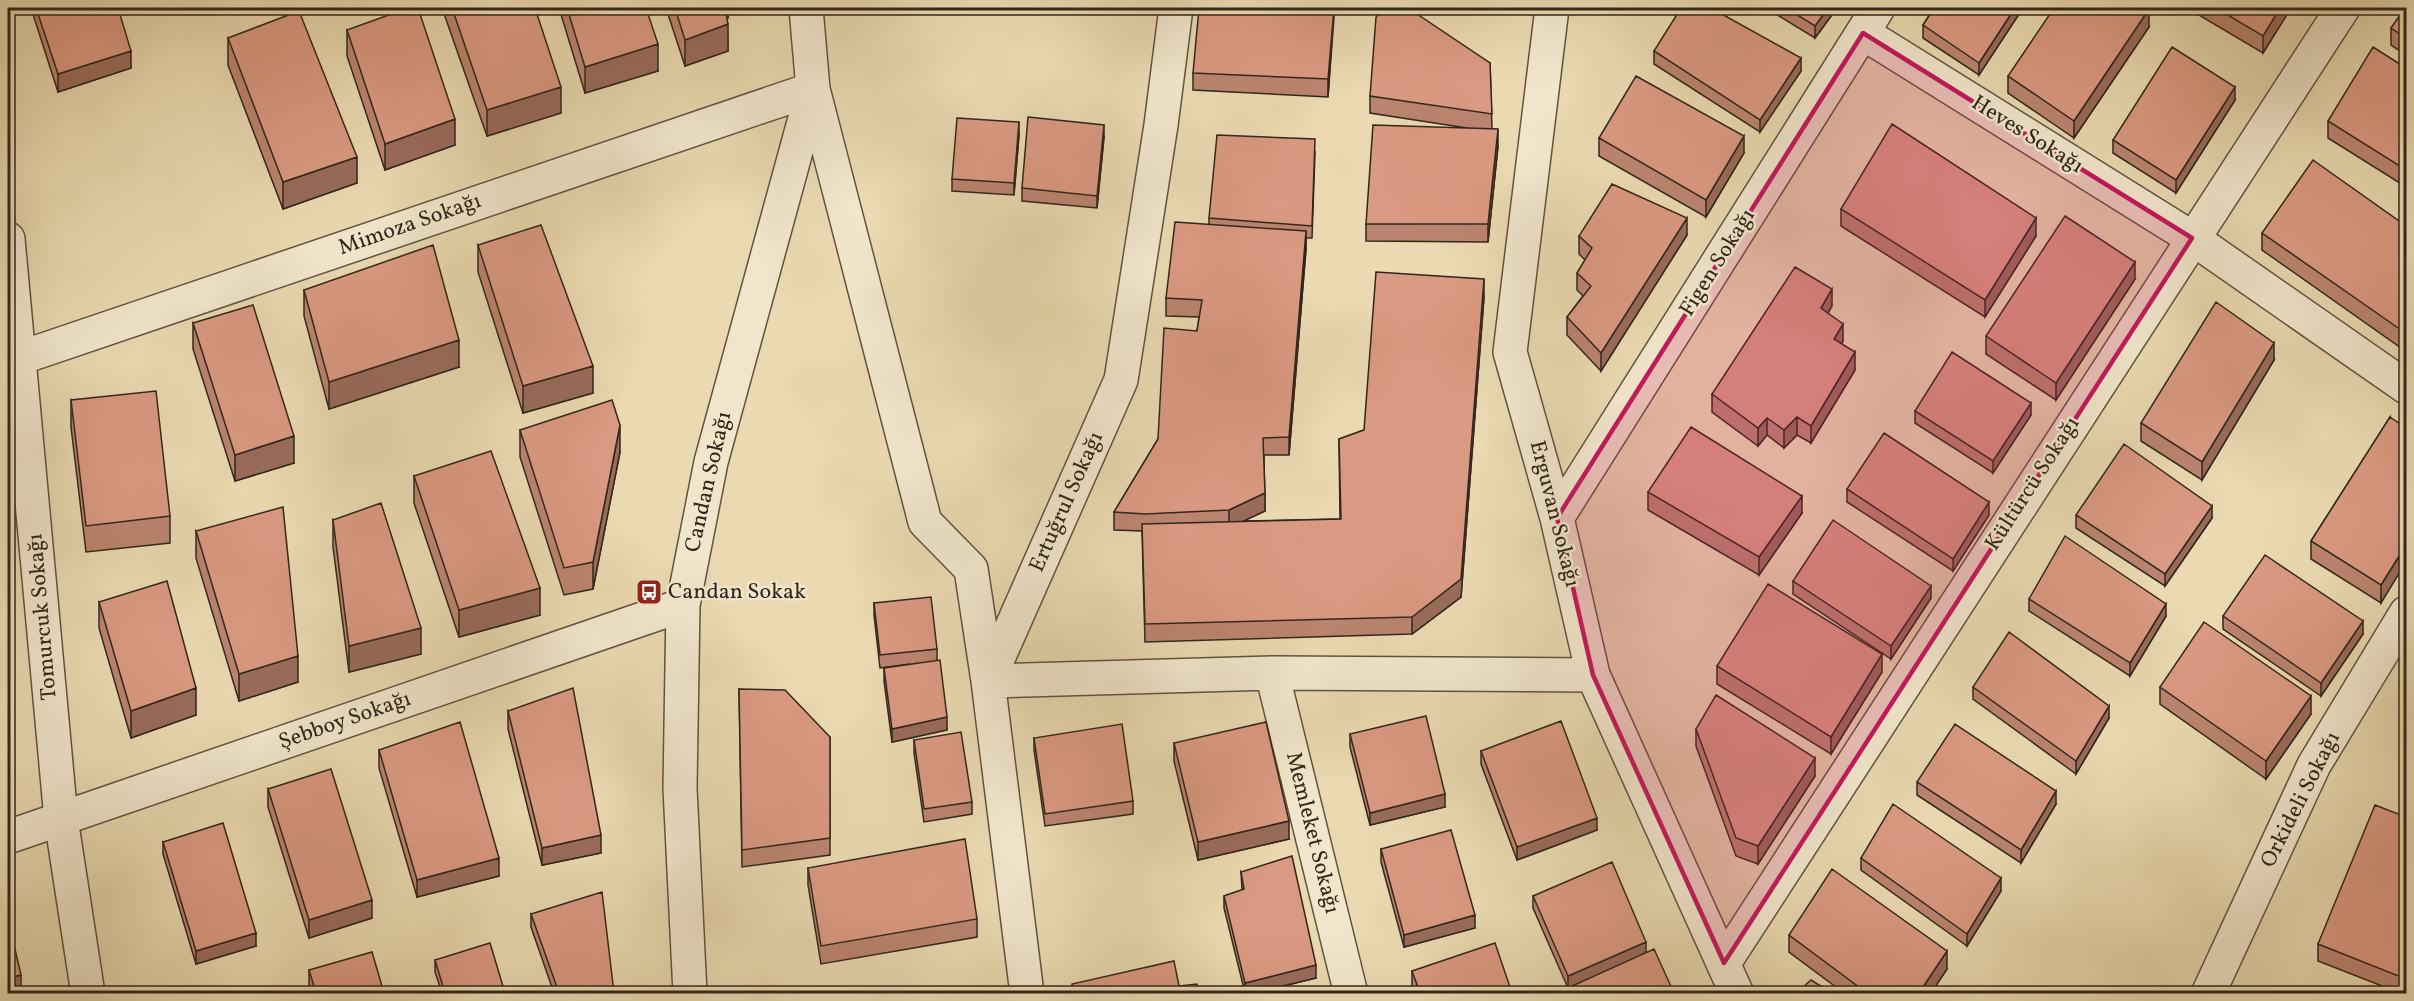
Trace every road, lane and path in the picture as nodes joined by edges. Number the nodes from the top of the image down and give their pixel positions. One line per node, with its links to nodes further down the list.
1 (806, 8): 6 (street, Candan Sokağı)
2 (1176, 8): 16 (street, Ertuğrul Sokağı)
3 (1551, 8): 11 (street, Erguvan Sokağı)
4 (2343, 8): 7 (street, Kültürcü Sokağı)
5 (1870, 20): 7 (street, Heves Sokağı); 11 (street, Figen Sokağı)
6 (813, 89): 9 (street, Mimoza Sokağı); 12 (street, Candan Sokağı); 16 (street, Candan Sokağı)
7 (2192, 238): 10 (street, Heves Sokağı); 19 (street, Kültürcü Sokağı)
8 (8, 239): 9 (street, Tomurcuk Sokağı)
9 (13, 360): 17 (street, Tomurcuk Sokağı)
10 (2406, 387)
11 (1557, 518): 15 (street, Erguvan Sokağı)
12 (683, 605): 17 (street, Şebboy Sokağı); 21 (street, Candan Sokağı)
13 (2406, 613): 25 (street, Orkideli Sokağı)
14 (1272, 673): 15 (street); 16 (street); 23 (street, Memleket Sokağı)
15 (1593, 675): 19 (street, Erguvan Sokağı)
16 (988, 681): 22 (street)
17 (61, 819): 18 (street, Şebboy Sokağı); 20 (street, Tomurcuk Sokağı)
18 (8, 837)
19 (1724, 963): 24 (street, Erguvan Sokağı)
20 (88, 993)
21 (690, 993)
22 (1027, 993)
23 (1351, 993)
24 (1737, 993)
25 (2208, 993)

